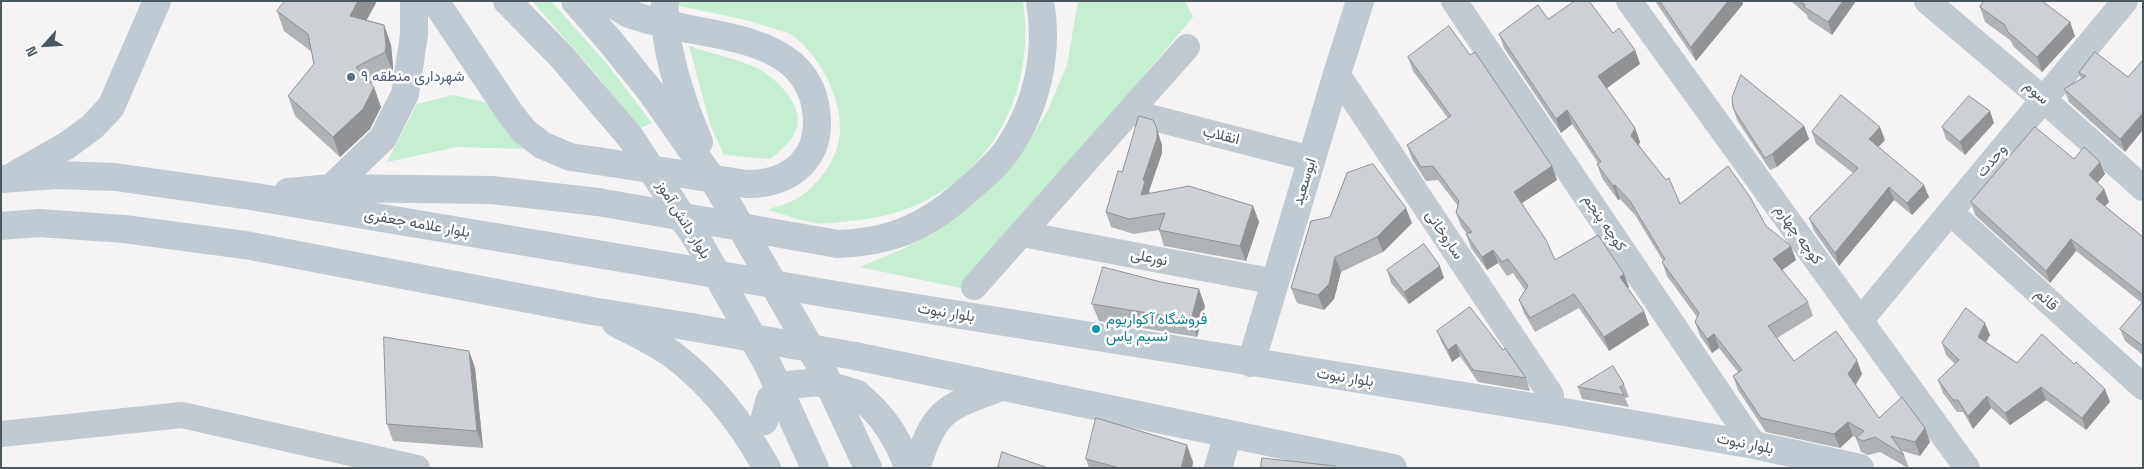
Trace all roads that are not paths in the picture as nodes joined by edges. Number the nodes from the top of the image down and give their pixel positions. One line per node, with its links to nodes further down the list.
1 (157, 1): 19 (main road)
2 (414, 1): 20 (main road)
3 (435, 1): 13 (main road, bridge)
4 (507, 1): 41 (main road, بلوار دانش آموز)
5 (575, 1): 22 (main road)
6 (608, 1): 13 (main road)
7 (1040, 1): 20 (main road, bridge)
8 (1360, 1): 15 (main road, ابوسعید)
9 (1454, 1): 38 (street, کوچه پنجم)
10 (1629, 1): 31 (street, کوچه چهارم)
11 (1927, 1): 16 (street, سوم)
12 (2125, 1): 16 (street, وحدت)
13 (657, 11): 22 (main road)
14 (1187, 47): 17 (street)
15 (1337, 74): 18 (main road, ابوسعید); 35 (street, ساروخانی)
16 (2044, 100): 21 (street, سوم); 24 (street, وحدت)
17 (1130, 112): 18 (street, انقلاب); 26 (street)
18 (1312, 159): 27 (main road, ابوسعید)
19 (7, 178): 23 (main road, بلوار علامه جعفری)
20 (331, 188): 23 (main road)
21 (2143, 188)
22 (719, 189): 42 (main road)
23 (250, 196): 29 (main road, بلوار علامه جعفری, bridge)
24 (1950, 212): 31 (street, وحدت); 34 (street, قائم)
25 (1, 226): 30 (main road)
26 (1022, 234): 27 (street, نورعلی); 28 (street)
27 (1276, 282): 32 (main road, ابوسعید)
28 (974, 287)
29 (830, 294): 32 (main road, بلوار نبوت)
30 (592, 311): 33 (main road, bridge); 39 (main road)
31 (1860, 321): 48 (street, کوچه چهارم)
32 (1251, 363): 38 (main road, بلوار نبوت)
33 (1001, 387): 37 (main road); 44 (main road)
34 (2143, 387)
35 (1551, 395)
36 (1, 434): 40 (street)
37 (1228, 434): 45 (main road); 46 (main road)
38 (1754, 445): 47 (main road, بلوار نبوت)
39 (767, 467): 43 (main road, bridge)
40 (417, 468)
41 (815, 468)
42 (868, 468)
43 (909, 468)
44 (916, 468)
45 (1218, 468)
46 (1393, 468)
47 (1860, 468)
48 (1967, 468)

